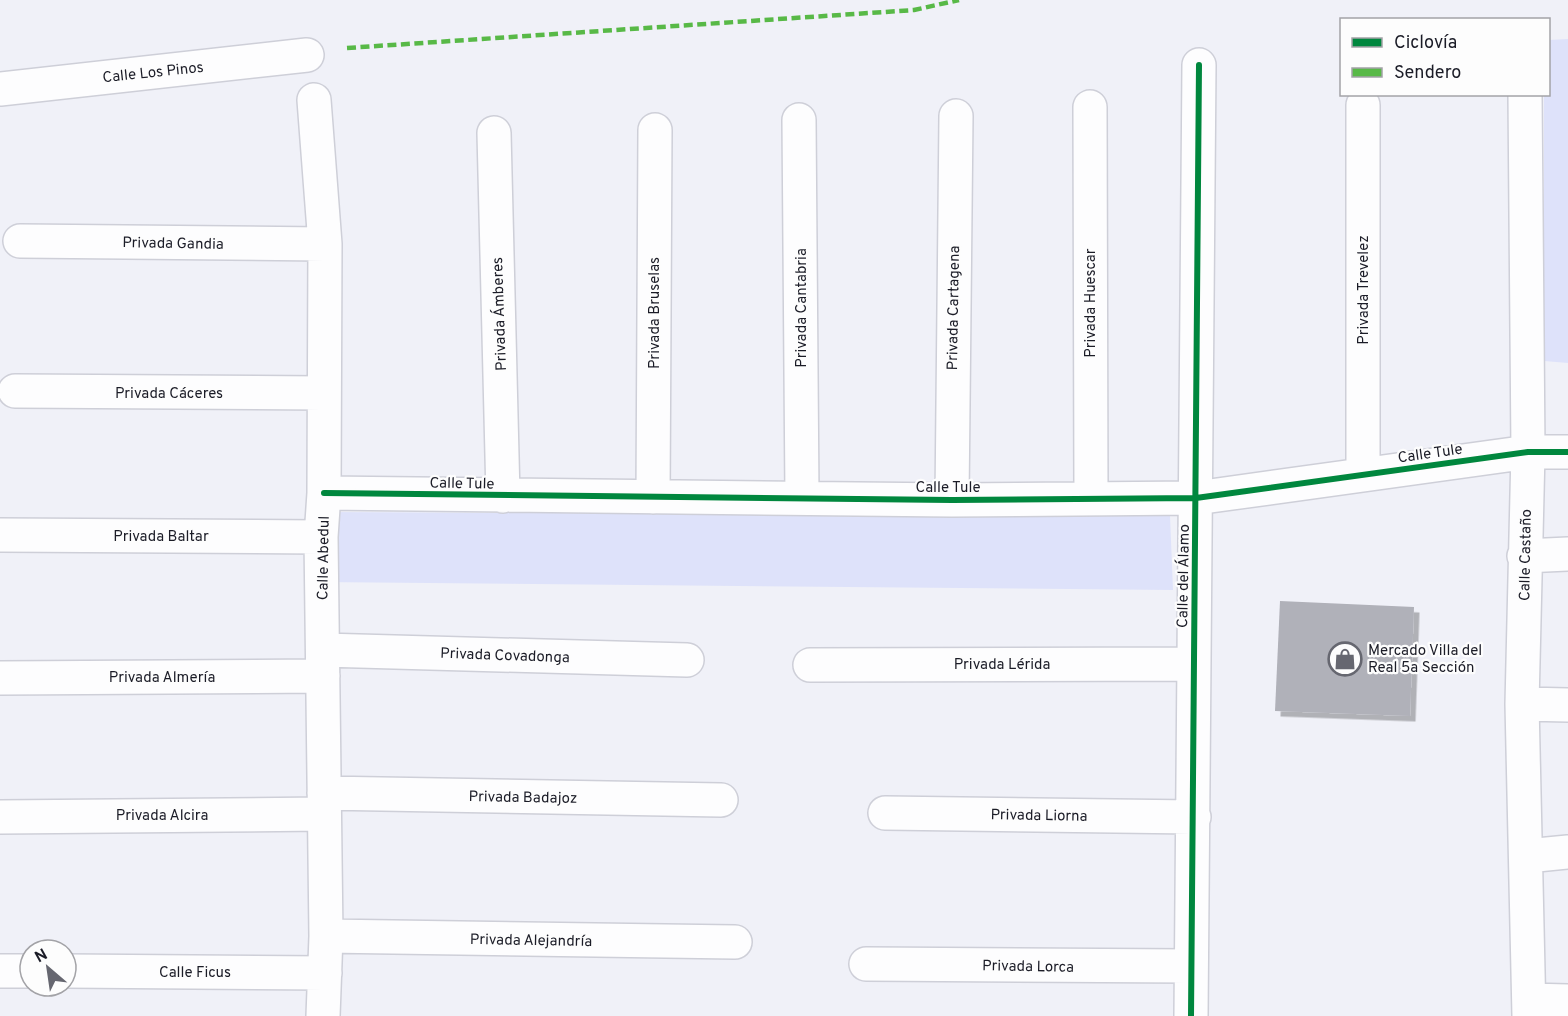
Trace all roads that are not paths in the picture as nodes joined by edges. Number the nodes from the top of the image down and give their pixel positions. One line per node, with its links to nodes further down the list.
1 (307, 55): 3 (street, Calle Los Pinos)
2 (1199, 65): 24 (street, Calle del Álamo)
3 (0, 89)
4 (1524, 96): 16 (street, Calle Castaño)
5 (314, 100): 13 (street, Calle Abedul)
6 (1363, 105): 18 (street, Privada Trevelez)
7 (1090, 107): 23 (street, Privada Huescar)
8 (956, 116): 25 (street, Privada Cartagena)
9 (799, 120): 21 (street, Privada Cantabria)
10 (655, 130): 22 (street, Privada Bruselas)
11 (494, 133): 20 (street, Privada Ámberes)
12 (20, 241): 13 (street, Privada Gandia)
13 (325, 244): 15 (street, Calle Abedul)
14 (15, 391): 15 (street, Privada Cáceres)
15 (323, 393): 19 (street, Calle Abedul)
16 (1528, 452): 17 (street, Calle Tule); 18 (street, Calle Tule); 29 (street, Calle Castaño)
17 (1568, 453)
18 (1363, 474): 24 (street, Calle Tule)
19 (324, 493): 20 (street, Calle Tule); 27 (street, Calle Abedul)
20 (503, 496): 22 (street, Calle Tule)
21 (802, 496): 22 (street, Calle Tule); 25 (street, Calle Tule)
22 (653, 497)
23 (1091, 498): 24 (street, Calle Tule); 25 (street, Calle Tule)
24 (1196, 498): 33 (street, Calle del Álamo)
25 (952, 500)
26 (0, 535): 27 (street, Privada Baltar)
27 (321, 537): 31 (street, Calle Abedul)
28 (1568, 554): 29 (street)
29 (1524, 556): 35 (street, Calle Castaño)
30 (687, 660): 31 (street, Privada Covadonga)
31 (323, 663): 34 (street, Privada Almería); 38 (street, Calle Abedul)
32 (810, 664): 33 (street, Privada Lérida)
33 (1194, 664): 41 (street, Calle del Álamo)
34 (0, 678)
35 (1522, 704): 36 (street); 43 (street, Calle Castaño)
36 (1568, 705)
37 (721, 800): 38 (street, Privada Badajoz)
38 (324, 803): 40 (street, Privada Alcira); 44 (street, Calle Abedul)
39 (885, 813): 41 (street, Privada Liorna)
40 (0, 817)
41 (1194, 817): 47 (street, Calle del Álamo)
42 (1568, 852): 43 (street)
43 (1527, 856): 53 (street, Calle Castaño)
44 (327, 936): 45 (street, Privada Alejandría); 51 (street, Calle Abedul)
45 (735, 942)
46 (866, 964): 47 (street, Privada Lorca)
47 (1190, 966): 55 (street, Calle del Álamo)
48 (0, 971): 49 (street)
49 (18, 971)
50 (78, 971): 51 (street, Calle Ficus)
51 (325, 973): 54 (street, Calle Abedul)
52 (1568, 1001): 53 (street)
53 (1529, 1008)
54 (323, 1016)
55 (1191, 1016)

